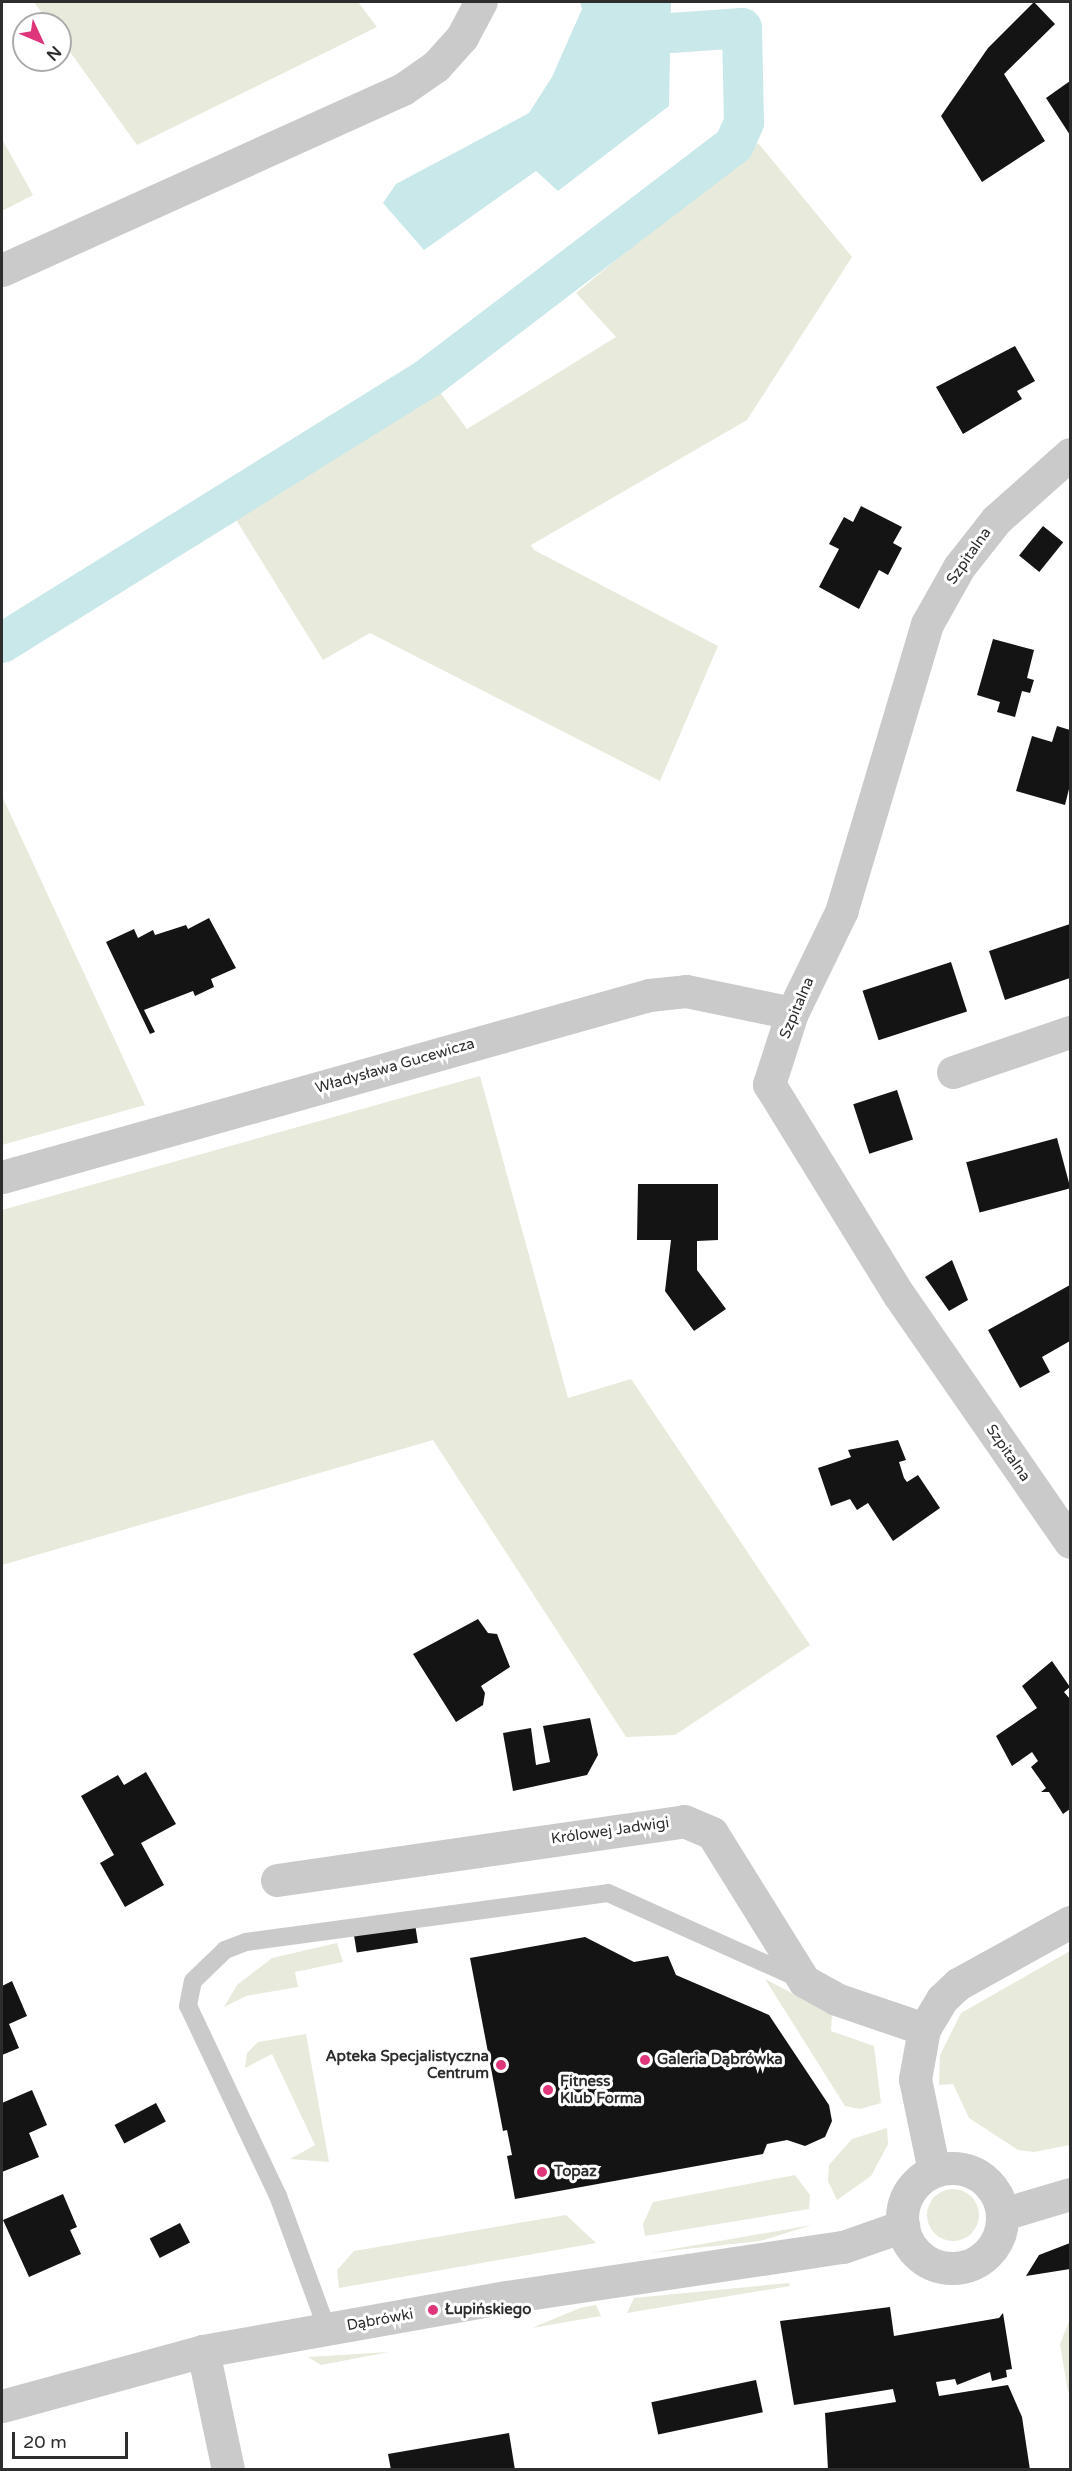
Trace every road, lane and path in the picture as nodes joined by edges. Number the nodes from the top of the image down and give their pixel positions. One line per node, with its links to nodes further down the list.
1 (481, 2): 2 (street)
2 (2, 270)
3 (1071, 454): 4 (street, Szpitalna)
4 (792, 1013): 7 (street, Władysława Gucewicza); 8 (street, Szpitalna)
5 (1071, 1032): 6 (street)
6 (954, 1072)
7 (2, 1177)
8 (1071, 1542)
9 (277, 1880): 11 (street, Królowej Jadwigi)
10 (1071, 1923): 12 (street)
11 (804, 1981): 12 (street, Królowej Jadwigi); 17 (lane)
12 (924, 2029): 13 (street)
13 (934, 2171): 15 (street); 16 (street)
14 (1071, 2194): 15 (street)
15 (1003, 2214): 16 (street)
16 (903, 2226): 17 (street, Dąbrówki)
17 (327, 2329): 18 (street, Dąbrówki)
18 (203, 2351): 19 (street, Dąbrówki); 20 (street)
19 (2, 2406)
20 (228, 2469)

